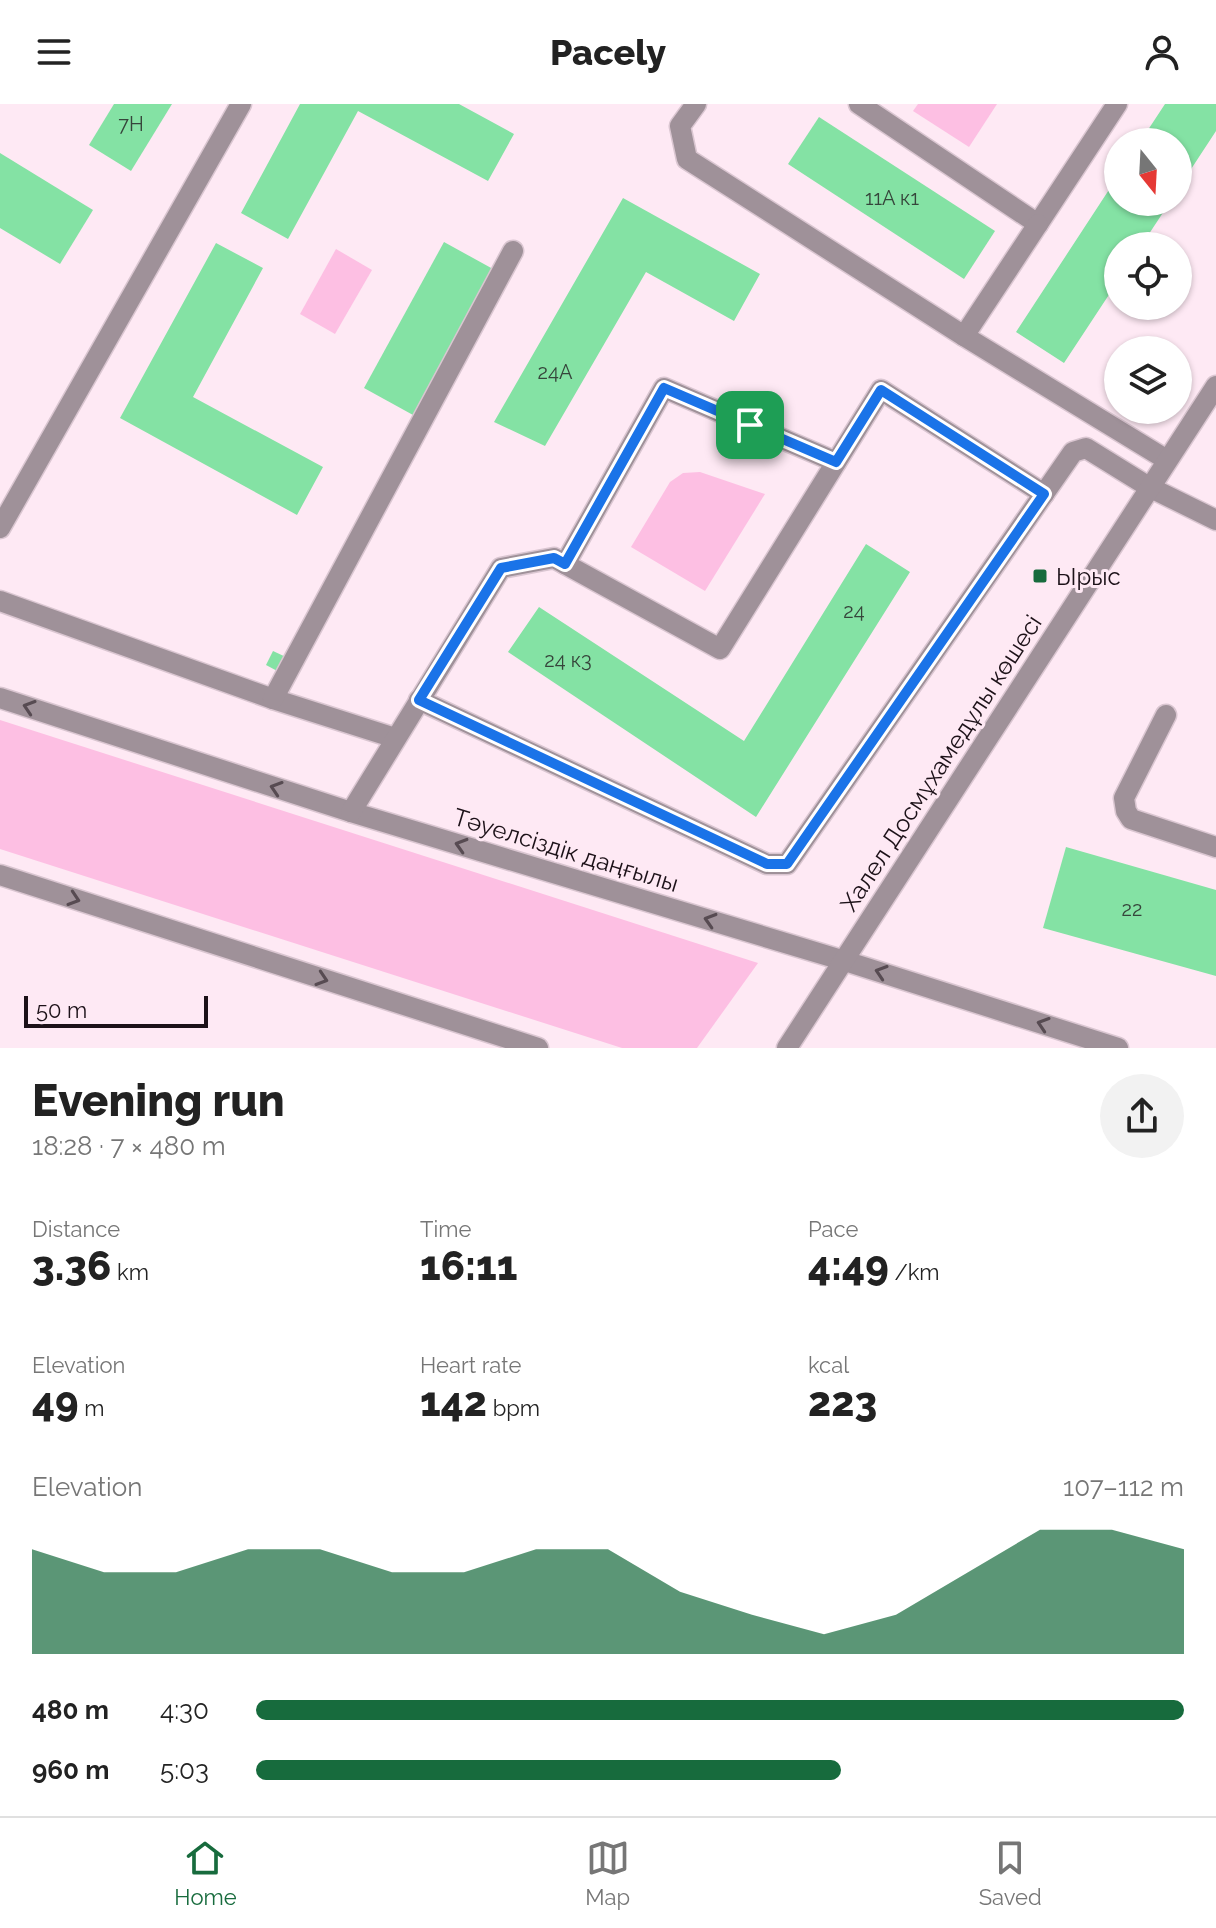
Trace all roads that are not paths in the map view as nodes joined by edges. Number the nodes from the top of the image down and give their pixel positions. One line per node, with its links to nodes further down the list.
1 (241, 104): 16 (street)
2 (696, 104): 7 (street)
3 (859, 104): 5 (street)
4 (1117, 104): 5 (street)
5 (1038, 224): 7 (street)
6 (513, 251): 20 (street)
7 (964, 336): 9 (street)
8 (1216, 386): 11 (street, Халел Досмұхамедұлы көшесі)
9 (1099, 419): 10 (street); 11 (street)
10 (1080, 449): 13 (street); 14 (street)
11 (1167, 460): 13 (street, Халел Досмұхамедұлы көшесі)
12 (836, 462): 14 (street); 17 (street); 17 (street)
13 (1149, 487): 15 (street); 27 (street, Халел Досмұхамедұлы көшесі)
14 (1044, 494): 21 (street)
15 (1216, 520)
16 (0, 528)
17 (565, 564): 21 (street)
18 (0, 601): 20 (street)
19 (0, 698): 24 (street, Тәуелсіздік даңғылы, one-way to 19)
20 (273, 699): 23 (street)
21 (419, 700): 23 (street)
22 (1166, 715): 25 (street)
23 (395, 738): 24 (street)
24 (351, 812): 27 (street, Тәуелсіздік даңғылы, one-way to 24)
25 (1216, 847)
26 (0, 875): 28 (street, one-way to 28)
27 (845, 961): 29 (street, Халел Досмұхамедұлы көшесі); 30 (street, Тәуелсіздік даңғылы, one-way to 27)
28 (538, 1048)
29 (787, 1048)
30 (1118, 1048)

